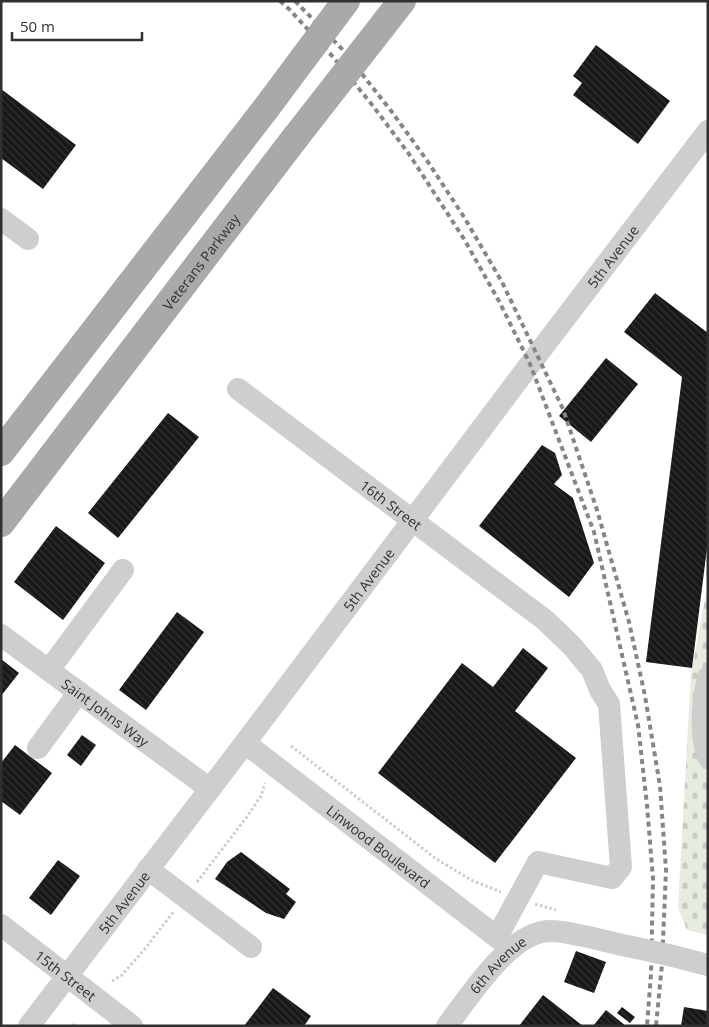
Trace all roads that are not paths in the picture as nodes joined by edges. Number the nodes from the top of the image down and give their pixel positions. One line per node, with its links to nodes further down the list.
1 (346, 1): 7 (main road, bridge)
2 (402, 1): 9 (main road, Veterans Parkway, bridge)
3 (708, 131): 8 (street, 5th Avenue)
4 (1, 219): 5 (street)
5 (28, 239)
6 (238, 389): 8 (street, 16th Street)
7 (1, 452)
8 (412, 521): 15 (street, 5th Avenue); 21 (street, 16th Street)
9 (1, 523)
10 (123, 570): 12 (street)
11 (1, 634): 12 (street, Saint Johns Way)
12 (49, 670): 14 (street, Saint Johns Way)
13 (708, 677): 17 (street)
14 (79, 692): 16 (street); 18 (street, Saint Johns Way)
15 (245, 743): 18 (street, 5th Avenue); 21 (street, Linwood Boulevard)
16 (38, 748)
17 (708, 757)
18 (210, 789): 19 (street, 5th Avenue)
19 (148, 869): 22 (street); 24 (street, 5th Avenue)
20 (1, 925): 24 (street, 15th Street)
21 (504, 942): 23 (street, 6th Avenue, bridge); 27 (street, 6th Avenue)
22 (251, 947)
23 (708, 965)
24 (67, 976): 25 (street, 5th Avenue); 26 (street, 15th Street)
25 (29, 1026)
26 (132, 1026)
27 (447, 1026)

